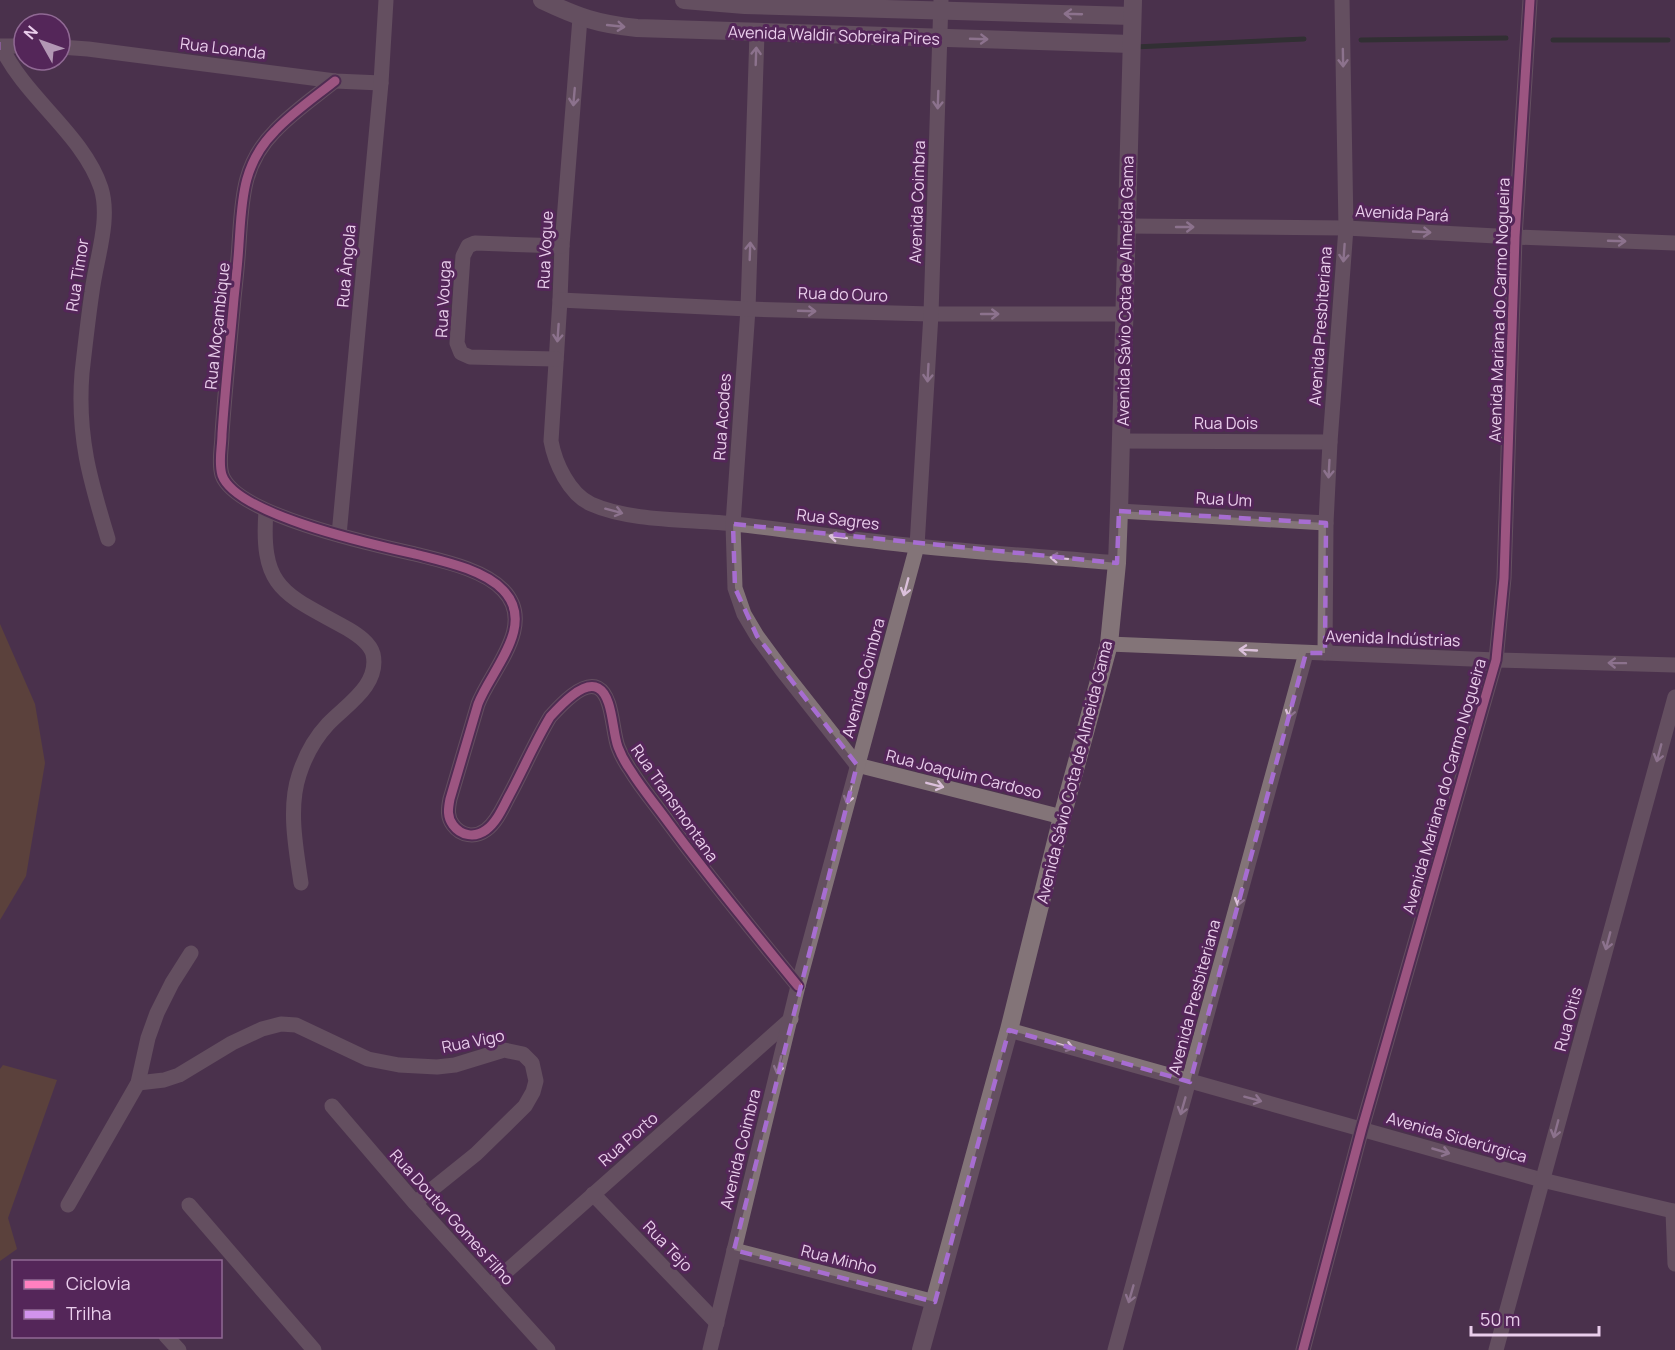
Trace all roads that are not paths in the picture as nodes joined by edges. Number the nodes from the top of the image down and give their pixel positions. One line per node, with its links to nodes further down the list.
1 (386, 0): 16 (street, Rua Ângola)
2 (542, 0): 9 (street, Avenida Waldir Sobreira Pires)
3 (684, 0): 6 (street, Avenida Waldir Sobreira Pires)
4 (1342, 0): 18 (street, Avenida Presbiteriana, one-way to 18)
5 (1530, 0): 19 (street, Avenida Mariana do Carmo Nogueira)
6 (746, 2): 7 (street, Avenida Waldir Sobreira Pires)
7 (941, 5): 8 (street, Avenida Waldir Sobreira Pires, one-way to 7); 11 (street, Avenida Coimbra)
8 (1132, 8): 12 (street, Avenida Sávio Cota de Almeida Gama)
9 (580, 18): 10 (street, Avenida Waldir Sobreira Pires, one-way to 10); 21 (street, Rua Vogue, one-way to 21)
10 (756, 33): 11 (street, Avenida Waldir Sobreira Pires); 23 (street, Rua Acodes, one-way to 10)
11 (941, 38): 12 (street, Avenida Waldir Sobreira Pires, one-way to 12); 24 (street, Avenida Coimbra, one-way to 24)
12 (1131, 44): 17 (street, Avenida Sávio Cota de Almeida Gama)
13 (1, 46): 35 (street, Rua Timor)
14 (72, 48): 15 (street, Rua Loanda)
15 (335, 81): 16 (street, Rua Loanda); 30 (street, Rua Moçambique)
16 (381, 83): 34 (street, Rua Ângola)
17 (1126, 226): 18 (street, Avenida Pará, one-way to 18); 25 (street, Avenida Sávio Cota de Almeida Gama)
18 (1346, 228): 19 (street, Avenida Pará, one-way to 19); 28 (street, Avenida Presbiteriana, one-way to 28)
19 (1515, 237): 20 (street, Avenida Pará, one-way to 20); 41 (street, Avenida Mariana do Carmo Nogueira)
20 (1675, 243)
21 (562, 246): 22 (street, Rua Vogue); 26 (street, Rua Vouga)
22 (560, 300): 23 (street, Rua do Ouro); 26 (street, Rua Vogue, one-way to 26)
23 (748, 309): 24 (street, Rua do Ouro, one-way to 24); 33 (street, Rua Acodes)
24 (931, 314): 25 (street, Rua do Ouro, one-way to 25); 36 (street, Avenida Coimbra, one-way to 36)
25 (1124, 314): 27 (street, Avenida Sávio Cota de Almeida Gama)
26 (556, 359): 29 (street, Rua Vogue)
27 (1121, 441): 28 (street, Rua Dois); 31 (street, Avenida Sávio Cota de Almeida Gama)
28 (1330, 442): 32 (street, Avenida Presbiteriana, one-way to 32)
29 (567, 480): 33 (street, Rua Sagres, one-way to 33)
30 (266, 511): 34 (street, Rua Moçambique); 46 (street)
31 (1119, 511): 32 (street, Rua Um); 37 (street, Avenida Sávio Cota de Almeida Gama)
32 (1326, 523): 40 (street, Avenida Presbiteriana)
33 (733, 524): 36 (street, Rua Sagres, one-way to 33); 44 (street, Rua Acodes)
34 (339, 535): 48 (street, Rua Transmontana)
35 (108, 539)
36 (917, 546): 37 (street, Rua Sagres, one-way to 36); 44 (street, Avenida Coimbra, one-way to 44)
37 (1117, 563): 38 (street, Avenida Sávio Cota de Almeida Gama)
38 (1109, 644): 39 (street, Avenida Indústrias, one-way to 38); 45 (street, Avenida Sávio Cota de Almeida Gama)
39 (1306, 653): 40 (street, Avenida Indústrias); 51 (street, Avenida Presbiteriana, one-way to 51)
40 (1324, 654): 41 (street, Avenida Indústrias)
41 (1496, 660): 42 (street, Avenida Indústrias, one-way to 41); 54 (street, Avenida Mariana do Carmo Nogueira)
42 (1675, 665)
43 (1675, 697): 55 (street, Rua Oitis, one-way to 55)
44 (858, 765): 45 (street, Rua Joaquim Cardoso, one-way to 45); 48 (street, Avenida Coimbra, one-way to 48)
45 (1062, 817): 50 (street, Avenida Sávio Cota de Almeida Gama)
46 (301, 883)
47 (191, 952): 52 (street)
48 (798, 986): 49 (street, Avenida Coimbra)
49 (791, 1019): 56 (street, Rua Porto); 61 (street, Avenida Coimbra, one-way to 61)
50 (1009, 1030): 51 (street, Avenida Siderúrgica, one-way to 51); 64 (street, Avenida Sávio Cota de Almeida Gama)
51 (1190, 1082): 54 (street, Avenida Siderúrgica, one-way to 54); 72 (street, Avenida Presbiteriana, one-way to 72)
52 (138, 1083): 57 (street, Rua Vigo); 58 (street)
53 (332, 1106): 57 (street, Rua Doutor Gomes Filho)
54 (1362, 1128): 55 (street, Avenida Siderúrgica, one-way to 55); 73 (street, Avenida Mariana do Carmo Nogueira)
55 (1542, 1180): 60 (street, Avenida Siderúrgica); 74 (street, Rua Oitis)
56 (593, 1194): 63 (street, Rua Porto); 65 (street, Rua Tejo)
57 (415, 1203): 63 (street, Rua Doutor Gomes Filho)
58 (68, 1205)
59 (189, 1205): 68 (street)
60 (1674, 1209): 62 (street, Avenida Siderúrgica)
61 (734, 1250): 64 (street, Rua Minho); 65 (street, Avenida Coimbra)
62 (1675, 1264)
63 (490, 1286): 69 (street, Rua Doutor Gomes Filho)
64 (935, 1302): 71 (street, Avenida Sávio Cota de Almeida Gama)
65 (717, 1323): 70 (street, Avenida Coimbra)
66 (168, 1338): 67 (street)
67 (178, 1350)
68 (314, 1350)
69 (548, 1350)
70 (710, 1350)
71 (921, 1350)
72 (1115, 1350)
73 (1303, 1350)
74 (1496, 1350)

